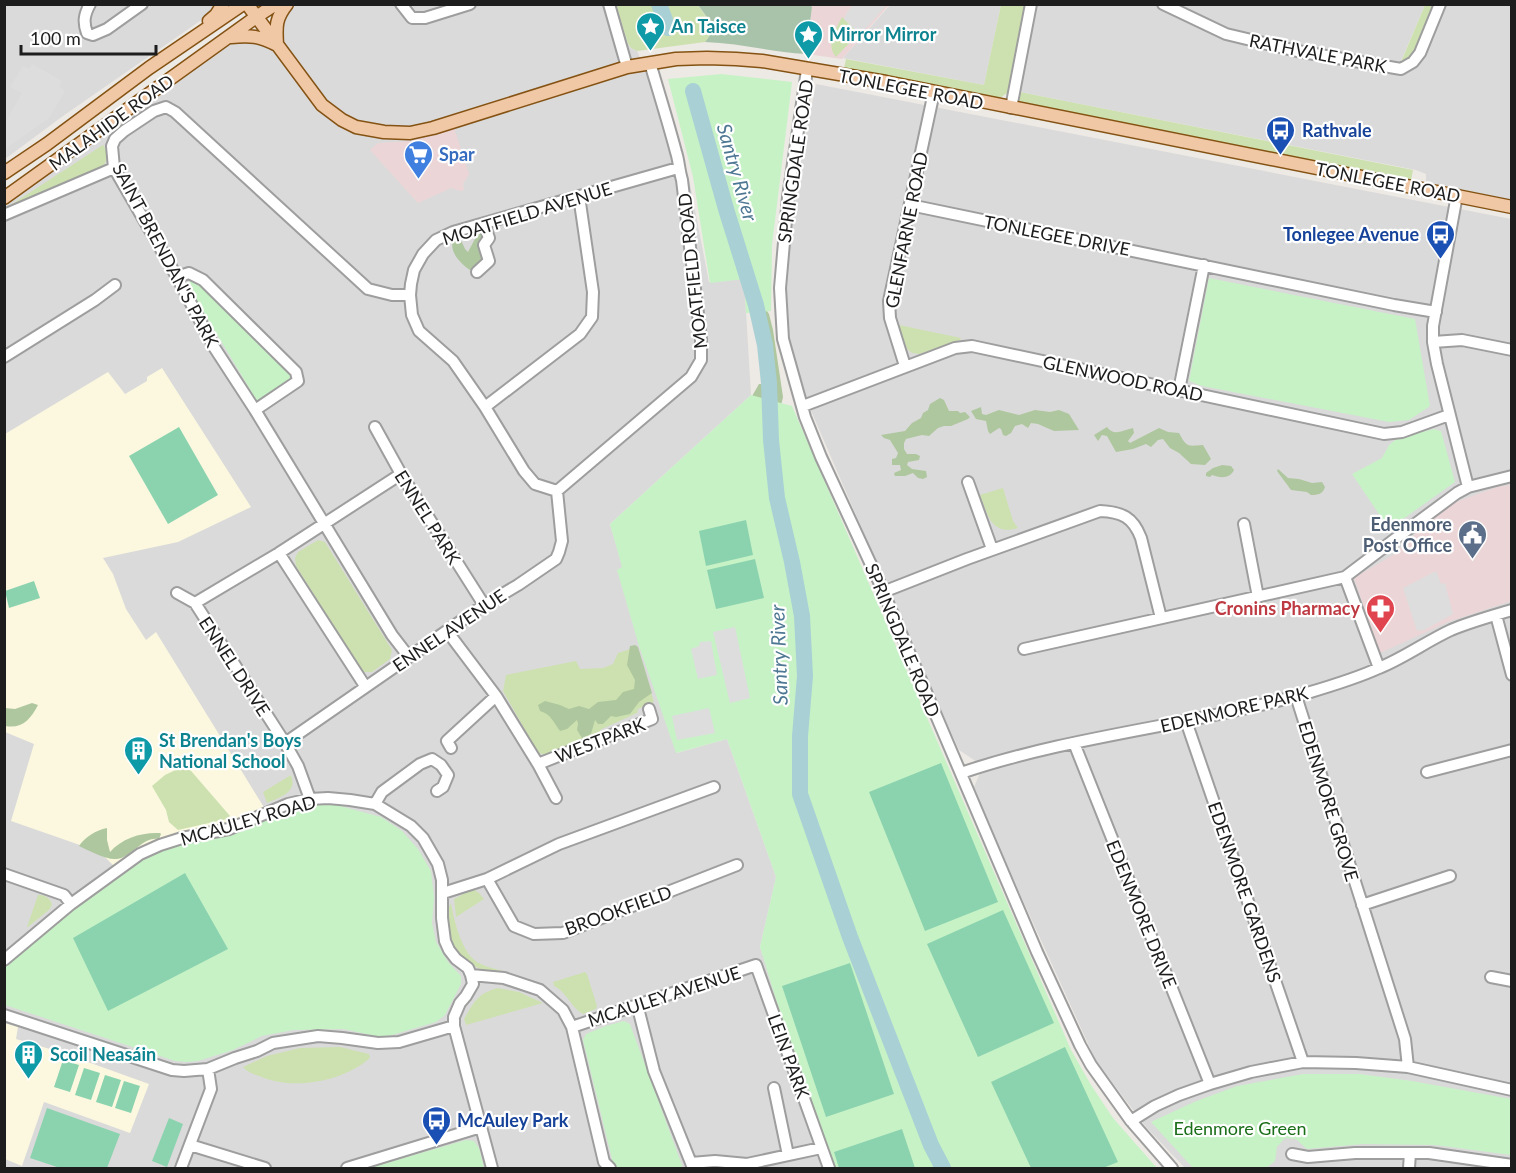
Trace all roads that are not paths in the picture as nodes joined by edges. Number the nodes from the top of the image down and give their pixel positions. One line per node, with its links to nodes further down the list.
1 (90, 4): 2 (street)
2 (142, 4)
3 (223, 4): 16 (main road)
4 (245, 4): 13 (main road, TONLEGEE ROAD); 16 (main road, MALAHIDE ROAD)
5 (276, 4): 13 (main road, MALAHIDE ROAD)
6 (287, 4): 15 (main road)
7 (400, 4): 8 (street)
8 (470, 4)
9 (609, 4): 18 (street)
10 (1031, 4): 21 (street)
11 (1163, 4): 12 (street, RATHVALE PARK)
12 (1440, 4)
13 (256, 17): 14 (main road, MALAHIDE ROAD); 15 (main road, TONLEGEE ROAD)
14 (229, 37): 15 (main road); 27 (main road, MALAHIDE ROAD)
15 (277, 45): 18 (main road, TONLEGEE ROAD)
16 (176, 49): 24 (main road, MALAHIDE ROAD)
17 (650, 63): 18 (main road, TONLEGEE ROAD); 19 (main road, TONLEGEE ROAD); 23 (street, MOATFIELD ROAD)
18 (627, 67)
19 (807, 70): 20 (main road, TONLEGEE ROAD); 43 (street, SPRINGDALE ROAD)
20 (934, 92): 21 (main road, TONLEGEE ROAD); 28 (street, GLENFARNE ROAD)
21 (1011, 108): 25 (main road, TONLEGEE ROAD)
22 (114, 168): 30 (street); 34 (street, SAINT BRENDAN'S PARK); 36 (street, SAINT BRENDAN'S PARK)
23 (678, 168): 26 (street, MOATFIELD AVENUE); 52 (street, MOATFIELD ROAD)
24 (4, 173)
25 (1457, 195): 29 (main road, TONLEGEE ROAD); 37 (street)
26 (579, 196): 31 (street, MOATFIELD AVENUE); 44 (street)
27 (4, 198)
28 (910, 205): 32 (street, TONLEGEE DRIVE); 41 (street, GLENFARNE ROAD)
29 (1512, 207)
30 (4, 215)
31 (484, 224): 33 (street); 36 (street, MOATFIELD AVENUE)
32 (1204, 265): 37 (street, TONLEGEE DRIVE); 42 (street)
33 (477, 272)
34 (177, 277): 45 (street, SAINT BRENDAN'S PARK); 45 (street)
35 (115, 285): 40 (street)
36 (410, 295): 44 (street, MOATFIELD AVENUE)
37 (1436, 312): 38 (street)
38 (1433, 342): 39 (street); 46 (street)
39 (1512, 350)
40 (4, 357)
41 (906, 366): 42 (street, GLENWOOD ROAD); 43 (street, GLENWOOD ROAD)
42 (1179, 390): 46 (street, GLENWOOD ROAD)
43 (803, 406): 58 (street, SPRINGDALE ROAD)
44 (485, 407): 52 (street, MOATFIELD AVENUE)
45 (255, 410): 53 (street, SAINT BRENDAN'S PARK)
46 (1449, 415): 51 (street)
47 (375, 427): 48 (street, ENNEL PARK)
48 (401, 474): 53 (street, ENNEL DRIVE); 62 (street, ENNEL PARK)
49 (1512, 477): 51 (street)
50 (968, 482): 55 (street)
51 (1468, 487): 57 (street)
52 (557, 490): 62 (street, ENNEL AVENUE)
53 (324, 523): 56 (street, ENNEL DRIVE); 68 (street, SAINT BRENDAN'S PARK)
54 (1244, 524): 60 (street)
55 (992, 549): 58 (street); 65 (street)
56 (279, 552): 61 (street, ENNEL DRIVE); 71 (street)
57 (1345, 577): 60 (street); 69 (street)
58 (883, 592): 82 (street, SPRINGDALE ROAD)
59 (177, 593): 61 (street)
60 (1258, 597): 65 (street)
61 (195, 603): 76 (street, ENNEL DRIVE)
62 (484, 605): 66 (street, ENNEL AVENUE)
63 (1512, 610): 64 (street, EDENMORE PARK)
64 (1496, 615): 69 (street, EDENMORE PARK); 70 (street)
65 (1161, 618): 67 (street)
66 (447, 631): 68 (street, ENNEL AVENUE); 72 (street, WESTPARK)
67 (1024, 649)
68 (409, 657): 71 (street, ENNEL AVENUE)
69 (1379, 668): 73 (street, EDENMORE PARK)
70 (1512, 675)
71 (365, 686): 76 (street, ENNEL AVENUE)
72 (496, 696): 78 (street); 80 (street, WESTPARK)
73 (1296, 696): 75 (street, EDENMORE PARK); 94 (street, EDENMORE GROVE)
74 (649, 709): 80 (street, WESTPARK)
75 (1186, 721): 77 (street, EDENMORE PARK); 104 (street, EDENMORE GARDENS)
76 (285, 743): 86 (street, ENNEL DRIVE)
77 (1074, 743): 82 (street, EDENMORE PARK); 107 (street, EDENMORE DRIVE)
78 (451, 748)
79 (1512, 750): 81 (street)
80 (538, 764): 85 (street, WESTPARK)
81 (1427, 772)
82 (961, 773): 110 (street, SPRINGDALE ROAD)
83 (714, 787): 91 (street)
84 (437, 791): 87 (street)
85 (556, 798)
86 (310, 799): 87 (street, MCAULEY ROAD); 93 (street, MCAULEY ROAD)
87 (375, 804): 92 (street, MCAULEY ROAD)
88 (737, 865): 91 (street, BROOKFIELD)
89 (4, 873): 93 (street)
90 (1450, 876): 94 (street, EDENMORE GROVE)
91 (487, 879): 92 (street)
92 (443, 893): 97 (street, MCAULEY ROAD)
93 (71, 904): 95 (street, MCAULEY ROAD)
94 (1362, 905): 105 (street, EDENMORE GROVE)
95 (4, 960)
96 (756, 965): 100 (street, MCAULEY AVENUE); 113 (street, LEIN PARK)
97 (471, 975): 102 (street); 103 (street)
98 (1491, 977): 99 (street)
99 (1512, 981)
100 (637, 1004): 103 (street, MCAULEY AVENUE); 119 (street)
101 (4, 1015): 106 (street)
102 (454, 1026): 106 (street); 111 (street)
103 (572, 1027): 118 (street)
104 (1303, 1062): 105 (street); 107 (street)
105 (1408, 1067): 109 (street)
106 (207, 1069): 112 (street)
107 (1210, 1084): 110 (street)
108 (774, 1088): 116 (street, LEIN PARK)
109 (1512, 1090)
110 (1131, 1121): 125 (street, SPRINGDALE ROAD)
111 (481, 1127): 122 (street); 123 (street)
112 (190, 1145): 120 (street); 121 (street)
113 (821, 1148): 116 (street); 124 (street, LEIN PARK)
114 (1410, 1153): 115 (street); 117 (street); 126 (street)
115 (1292, 1154)
116 (788, 1155): 119 (street)
117 (1512, 1165)
118 (604, 1166)
119 (692, 1166)
120 (181, 1168)
121 (265, 1168)
122 (347, 1168)
123 (492, 1168)
124 (829, 1168)
125 (1172, 1168)
126 (1408, 1168)

